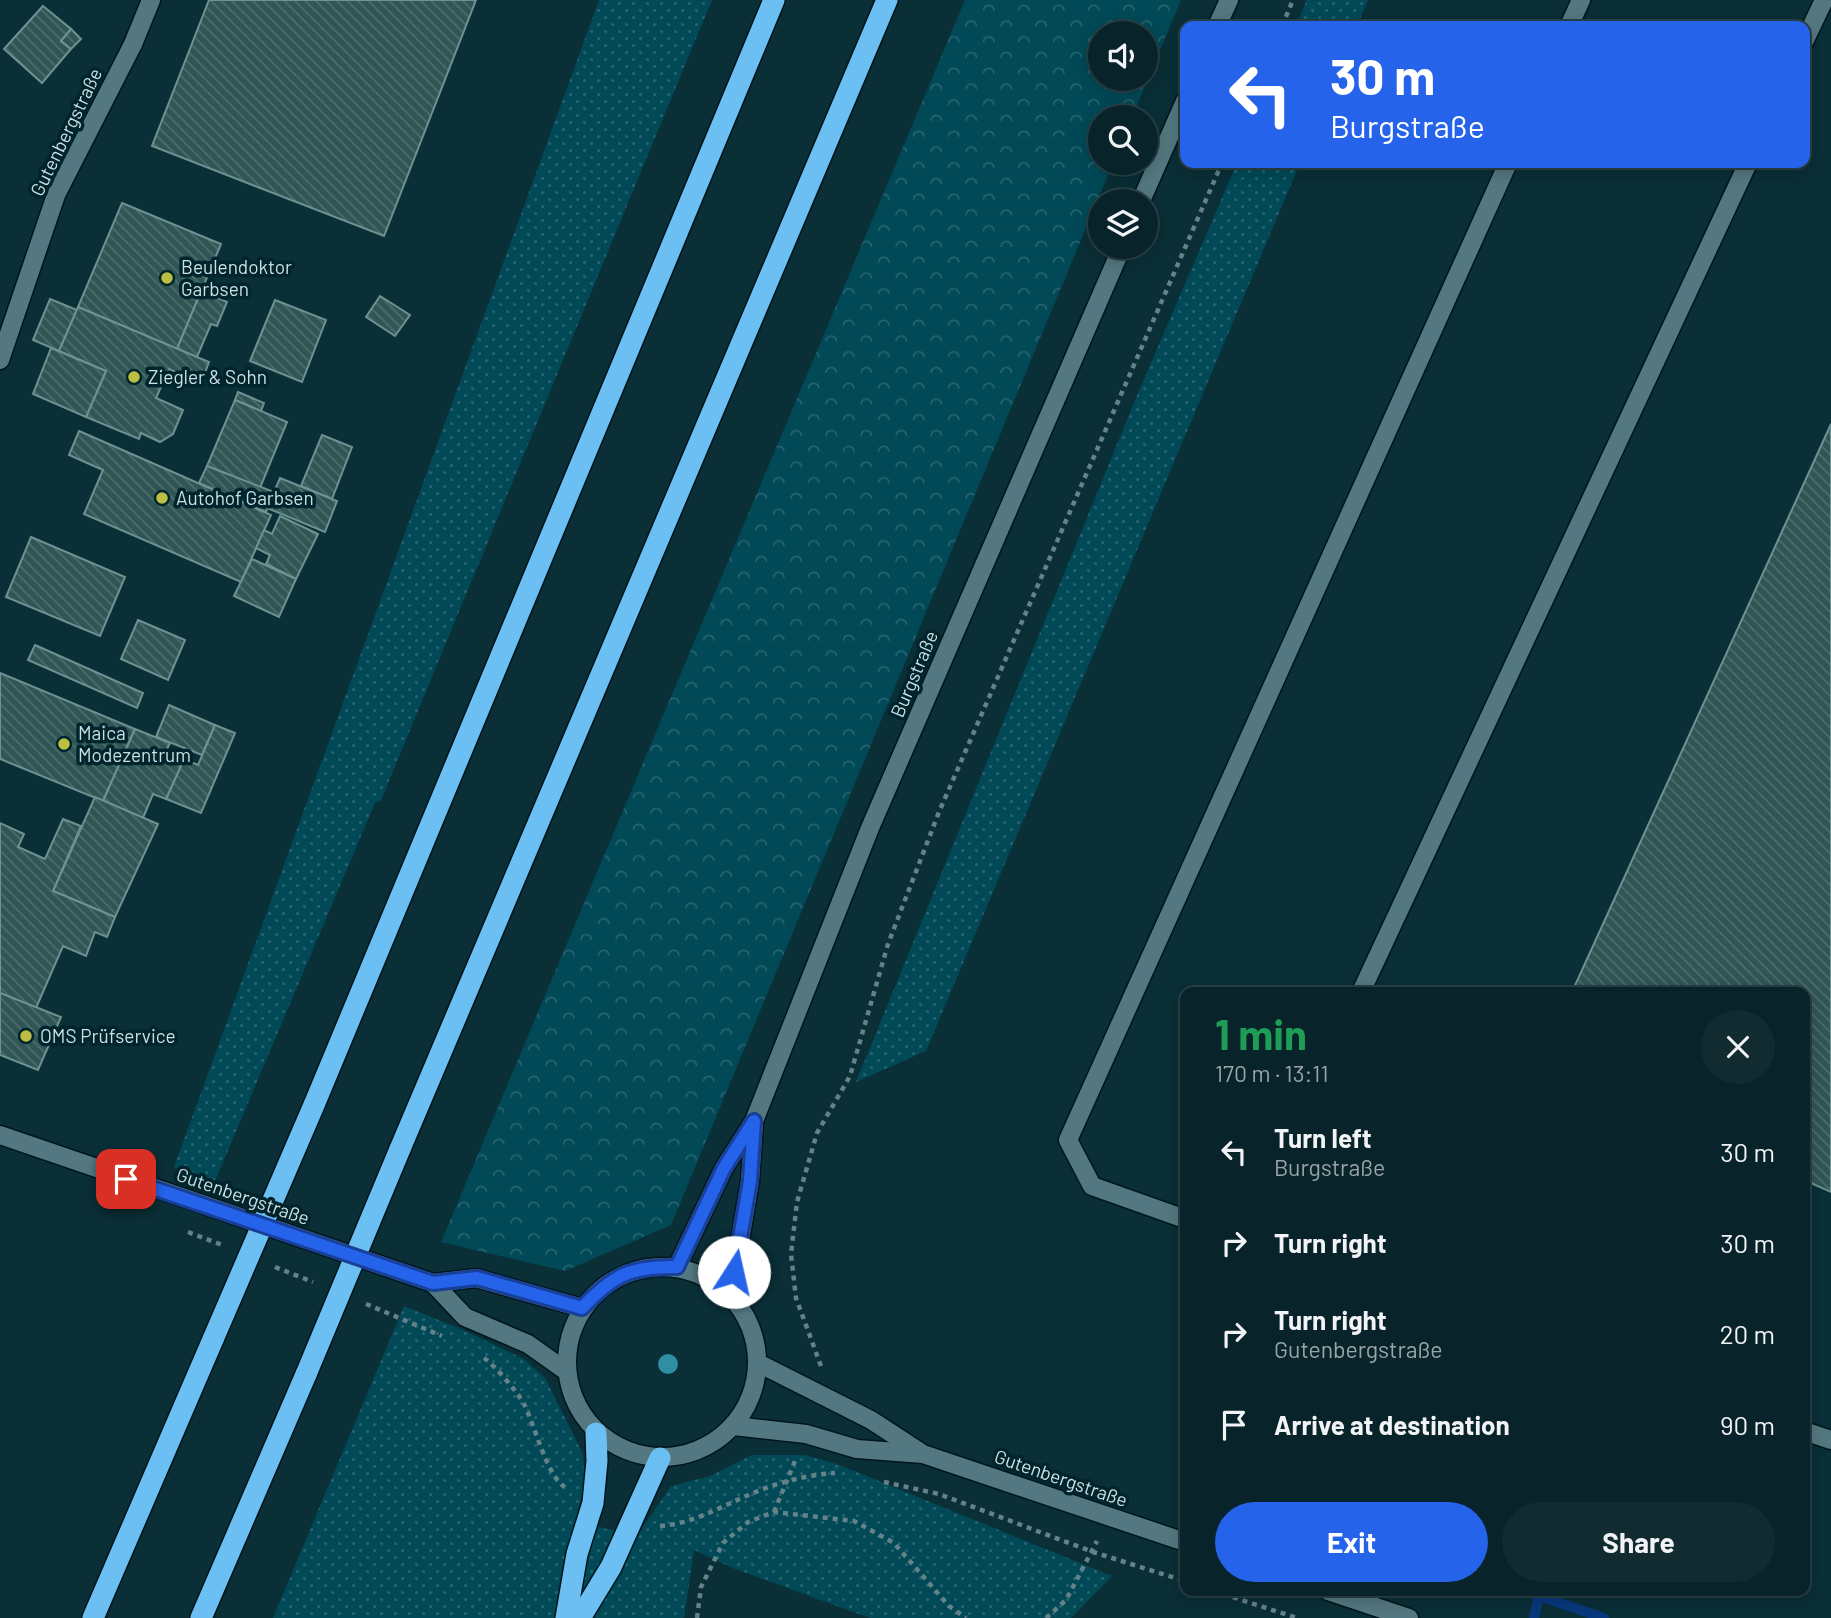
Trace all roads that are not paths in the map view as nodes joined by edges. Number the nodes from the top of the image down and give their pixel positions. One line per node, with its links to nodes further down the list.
1 (152, 0): 15 (main road, Gutenbergstraße)
2 (774, 0): 34 (highway, bridge)
3 (887, 0): 35 (highway, bridge)
4 (1228, 0): 7 (main road)
5 (1581, 0): 8 (main road)
6 (1824, 0): 9 (main road)
7 (1219, 21)
8 (1571, 21)
9 (1810, 29)
10 (1180, 112): 13 (main road)
11 (1505, 168): 19 (main road)
12 (1746, 168): 16 (main road)
13 (1146, 189)
14 (1117, 259): 17 (main road, Burgstraße)
15 (0, 360)
16 (1363, 987)
17 (754, 1121): 20 (main road, Burgstraße); 22 (main road, Burgstraße)
18 (0, 1135): 21 (main road, Gutenbergstraße)
19 (1180, 1217)
20 (677, 1267): 22 (main road); 23 (main road)
21 (433, 1283): 23 (main road, Gutenbergstraße); 25 (main road, Gutenbergstraße)
22 (731, 1294): 24 (main road)
23 (582, 1308): 25 (main road)
24 (758, 1363): 26 (main road); 30 (main road, Gutenbergstraße)
25 (566, 1371): 27 (main road)
26 (734, 1426): 30 (main road, Gutenbergstraße); 31 (main road)
27 (596, 1433): 31 (main road); 36 (highway)
28 (1810, 1433): 29 (main road)
29 (1831, 1440)
30 (923, 1454): 32 (main road, Gutenbergstraße)
31 (660, 1458): 37 (highway)
32 (1180, 1540)
33 (1343, 1596): 38 (main road)
34 (93, 1618)
35 (201, 1618)
36 (566, 1618)
37 (580, 1618)
38 (1409, 1618)

